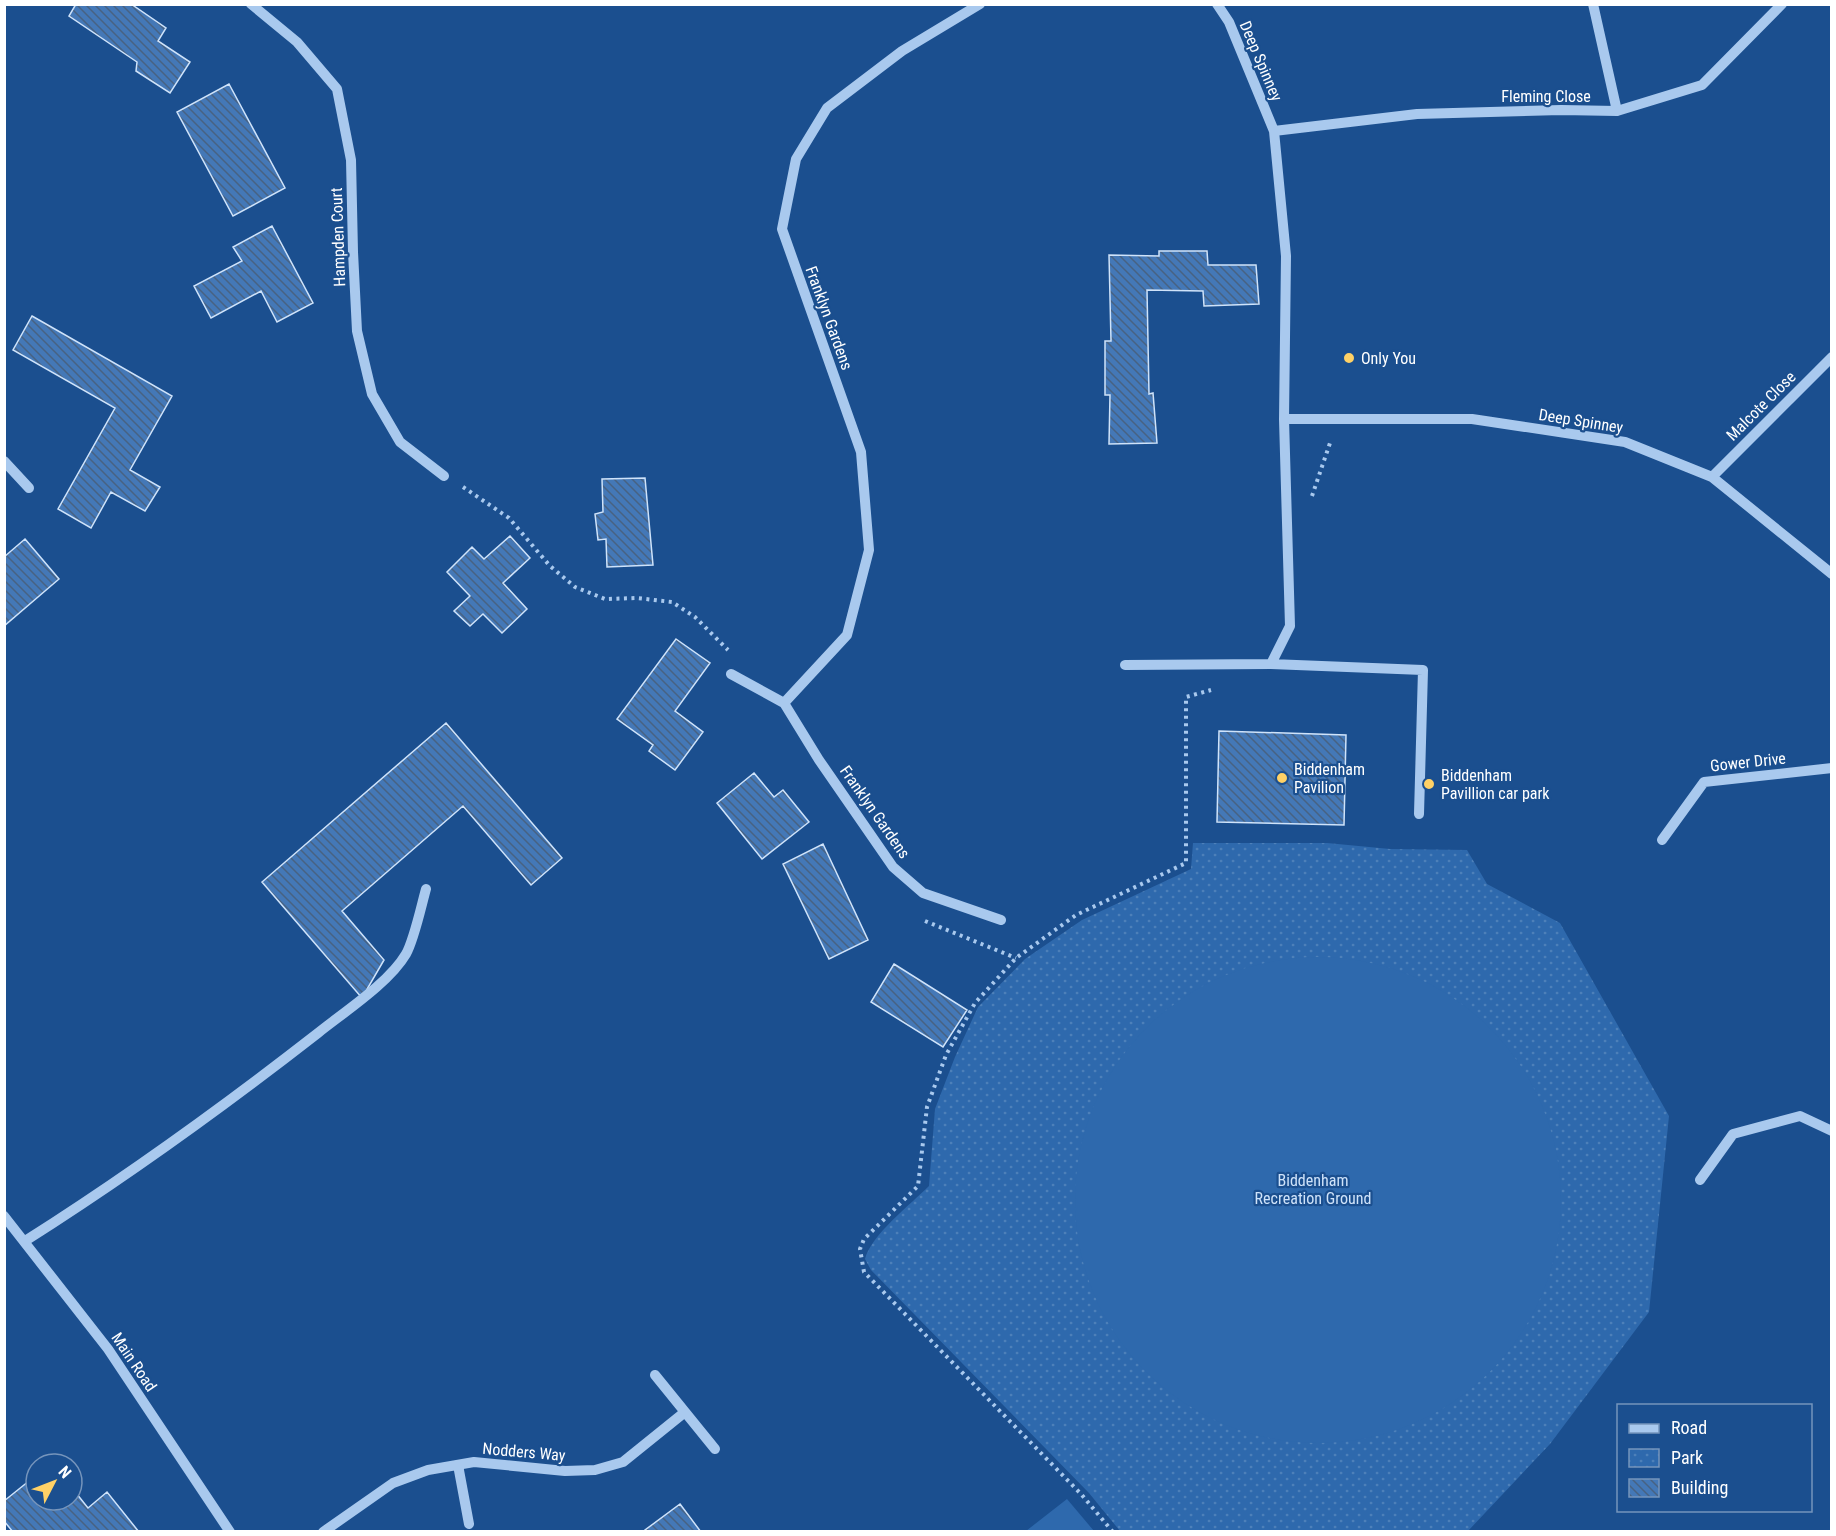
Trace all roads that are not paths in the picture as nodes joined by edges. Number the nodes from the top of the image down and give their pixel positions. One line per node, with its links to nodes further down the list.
1 (251, 4): 11 (street, Hampden Court)
2 (980, 4): 18 (street, Franklyn Gardens)
3 (1217, 4): 7 (street, Deep Spinney)
4 (1593, 4): 6 (street)
5 (1782, 4): 6 (street, Fleming Close)
6 (1617, 111): 7 (street, Fleming Close)
7 (1275, 131): 9 (street, Deep Spinney)
8 (1832, 357): 12 (street, Malcote Close)
9 (1284, 419): 12 (street, Deep Spinney); 15 (street, Deep Spinney)
10 (4, 461): 13 (street)
11 (444, 476)
12 (1712, 477): 14 (street, Deep Spinney)
13 (29, 488)
14 (1832, 574)
15 (1271, 664): 16 (street); 20 (street)
16 (1125, 665)
17 (731, 674): 18 (street, Franklyn Gardens)
18 (783, 703): 23 (street, Franklyn Gardens)
19 (1832, 768): 21 (street, Gower Drive)
20 (1419, 814)
21 (1662, 840)
22 (426, 889): 27 (street)
23 (1001, 920)
24 (1832, 1131): 25 (street)
25 (1700, 1180)
26 (4, 1216): 27 (street, Main Road)
27 (25, 1241): 33 (street, Main Road)
28 (655, 1375): 29 (street)
29 (685, 1412): 30 (street); 31 (street, Nodders Way)
30 (715, 1449)
31 (458, 1465): 32 (street); 34 (street, Nodders Way)
32 (469, 1524)
33 (230, 1532)
34 (323, 1532)

